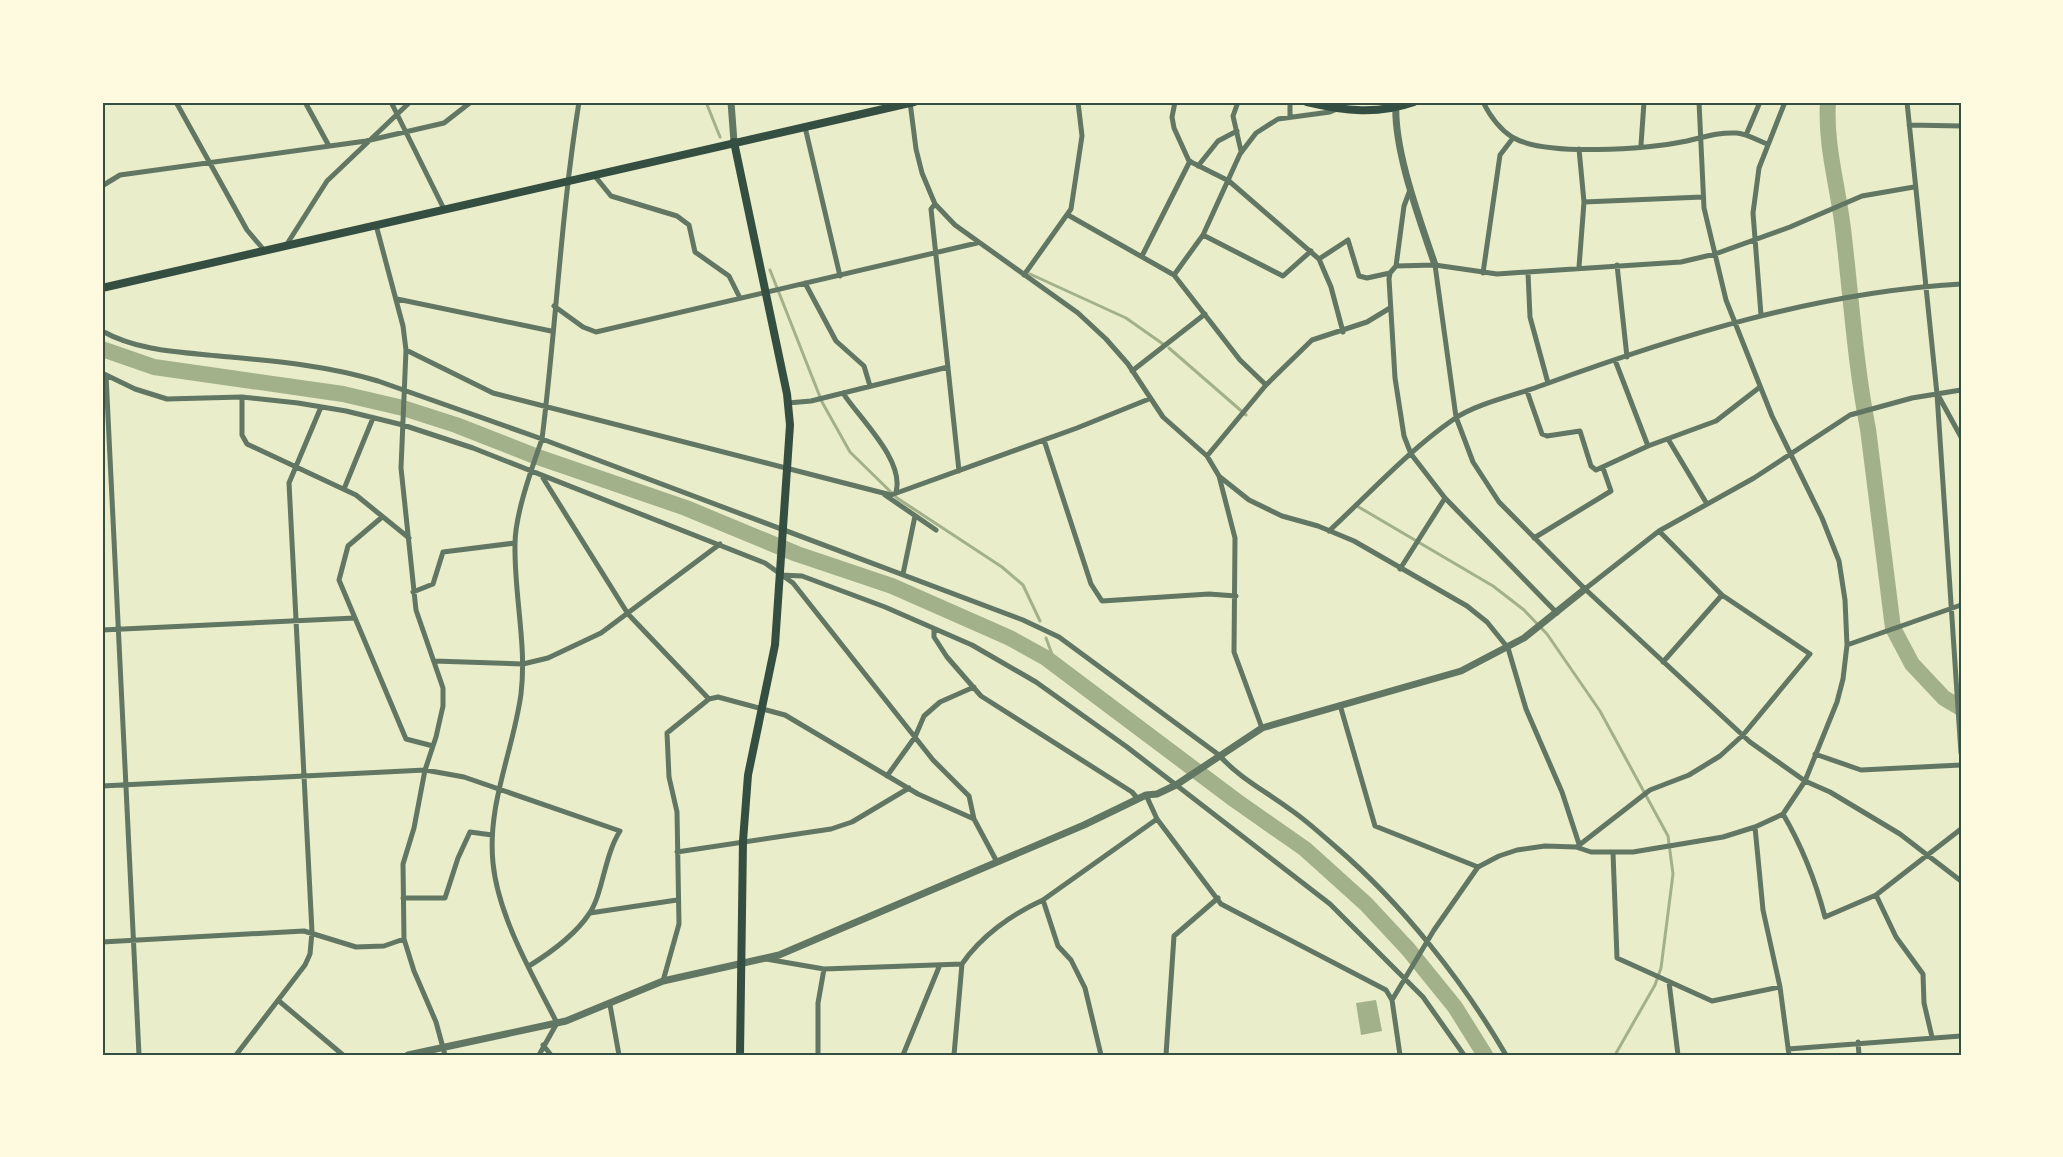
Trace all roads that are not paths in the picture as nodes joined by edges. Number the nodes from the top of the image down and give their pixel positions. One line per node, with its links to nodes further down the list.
1 (176, 102): 41 (street)
2 (305, 102): 37 (street)
3 (391, 102): 23 (street)
4 (410, 102): 23 (street)
5 (471, 102): 28 (street)
6 (579, 102): 44 (street)
7 (731, 102): 34 (street)
8 (912, 102): 27 (main road); 51 (street)
9 (1078, 102): 53 (street)
10 (1175, 102): 40 (street)
11 (1238, 102): 29 (street)
12 (1290, 102): 24 (street)
13 (1307, 102): 22 (main road)
14 (1414, 102): 21 (main road)
15 (1483, 102): 32 (street)
16 (1644, 102): 36 (street)
17 (1699, 102): 30 (street)
18 (1760, 102): 31 (street)
19 (1785, 102): 35 (street)
20 (1907, 102): 25 (street)
21 (1395, 105): 22 (main road); 48 (street)
22 (1337, 109): 24 (street)
23 (398, 114): 28 (street); 33 (street)
24 (1290, 117): 39 (street)
25 (1909, 125): 26 (street); 47 (street)
26 (1961, 126)
27 (805, 127): 34 (main road); 74 (street)
28 (406, 130): 33 (street); 52 (street)
29 (1237, 132): 39 (street); 42 (street)
30 (1701, 135): 31 (street); 36 (street); 49 (street)
31 (1746, 135): 35 (street)
32 (1513, 138): 38 (street); 70 (street)
33 (366, 141): 37 (street); 58 (street)
34 (734, 142): 43 (main road); 79 (main road)
35 (1767, 144): 56 (street)
36 (1641, 145): 38 (street)
37 (329, 146): 41 (street)
38 (1579, 149): 50 (street)
39 (1241, 152): 45 (street)
40 (1190, 161): 42 (street); 63 (street)
41 (208, 163): 46 (street); 59 (street)
42 (1198, 166): 45 (street)
43 (594, 175): 44 (main road); 80 (street)
44 (568, 180): 52 (main road); 82 (street)
45 (1229, 181): 55 (street); 60 (street)
46 (102, 186)
47 (1914, 187): 56 (street); 77 (street)
48 (1410, 190): 65 (street); 67 (street)
49 (1702, 198): 50 (street); 62 (street)
50 (1584, 202): 68 (street)
51 (935, 204): 57 (street); 61 (street)
52 (444, 209): 54 (main road)
53 (1068, 215): 63 (street); 72 (street)
54 (376, 225): 58 (main road); 81 (street)
55 (1203, 235): 60 (street); 73 (street)
56 (1756, 239): 62 (street); 85 (street)
57 (977, 243): 61 (street); 72 (street)
58 (287, 244): 59 (main road)
59 (264, 250): 78 (main road)
60 (1311, 251): 64 (street)
61 (936, 252): 74 (street); 93 (street)
62 (1715, 254): 66 (street); 86 (street)
63 (1142, 256): 73 (street)
64 (1319, 259): 69 (street); 89 (street)
65 (1435, 265): 67 (street); 70 (street); 111 (street)
66 (1617, 265): 68 (street); 91 (street)
67 (1396, 266): 69 (street)
68 (1579, 267): 71 (street)
69 (1390, 273): 83 (street)
70 (1483, 273): 71 (street)
71 (1528, 273): 96 (street)
72 (1024, 275): 94 (street)
73 (1174, 275): 84 (street)
74 (840, 276): 75 (street)
75 (805, 283): 79 (street); 98 (street)
76 (1961, 284): 77 (street)
77 (1925, 286): 85 (street); 104 (street)
78 (102, 288)
79 (770, 291): 80 (street); 107 (main road)
80 (740, 298): 82 (street)
81 (397, 299): 87 (street); 90 (street)
82 (554, 306): 87 (street)
83 (1390, 308): 89 (street); 119 (street)
84 (1204, 314): 94 (street); 97 (street)
85 (1761, 315): 86 (street)
86 (1734, 323): 91 (street); 99 (street)
87 (551, 331): 108 (street)
88 (102, 332): 100 (street)
89 (1343, 332): 97 (street)
90 (406, 350): 100 (street); 108 (street)
91 (1627, 357): 92 (street)
92 (1615, 360): 96 (street); 118 (street)
93 (948, 367): 98 (street); 126 (street)
94 (1132, 370): 106 (street)
95 (104, 374): 105 (street); 110 (street)
96 (1548, 383): 102 (street)
97 (1266, 385): 120 (street)
98 (870, 386): 103 (street)
99 (1760, 387): 115 (street); 121 (street)
100 (403, 390): 113 (street); 117 (street)
101 (1961, 390): 104 (street)
102 (1527, 391): 111 (street); 123 (street)
103 (843, 393): 107 (street); 130 (street)
104 (1937, 394): 114 (street); 121 (street); 152 (street)
105 (242, 397): 109 (street); 122 (street)
106 (1149, 399): 116 (street); 120 (street)
107 (788, 403): 125 (main road)
108 (546, 406): 117 (street); 125 (street)
109 (321, 407): 112 (street); 122 (street)
110 (104, 415): 157 (street)
111 (1456, 417): 119 (street); 141 (street)
112 (373, 418): 113 (street); 129 (street)
113 (403, 422): 124 (street); 140 (street)
114 (1961, 437)
115 (1668, 439): 118 (street); 133 (street)
116 (1044, 440): 126 (street); 150 (street)
117 (542, 441): 124 (street); 137 (street)
118 (1648, 446): 123 (street)
119 (1411, 454): 132 (street); 138 (street)
120 (1207, 456): 127 (street)
121 (1791, 456): 133 (street); 160 (street)
122 (297, 466): 129 (street); 156 (street)
123 (1603, 468): 141 (street)
124 (531, 469): 128 (street); 142 (street)
125 (788, 469): 131 (street); 137 (main road)
126 (959, 471): 130 (street)
127 (1219, 476): 138 (street); 150 (street)
128 (543, 478): 143 (street); 154 (street)
129 (344, 489): 135 (street)
130 (895, 492): 131 (street)
131 (885, 494): 134 (street)
132 (1445, 498): 144 (street); 153 (street)
133 (1707, 504): 139 (street)
134 (915, 516): 136 (street); 146 (street)
135 (381, 518): 140 (street); 155 (street)
136 (936, 530)
137 (782, 531): 145 (main road); 146 (street)
138 (1329, 531): 144 (street)
139 (1659, 531): 147 (street); 149 (street)
140 (409, 538): 148 (street)
141 (1534, 538): 147 (street)
142 (515, 543): 148 (street); 164 (street)
143 (720, 544): 145 (street); 154 (street)
144 (1400, 569): 161 (street)
145 (780, 572): 158 (street); 168 (main road); 171 (street)
146 (903, 574): 175 (street)
147 (1585, 589): 153 (street); 163 (street)
148 (413, 592): 162 (street)
149 (1722, 595): 163 (street); 170 (street)
150 (1236, 596): 169 (street)
151 (1961, 604): 152 (street)
152 (1951, 607): 160 (street); 173 (street)
153 (1557, 613): 161 (street)
154 (628, 614): 164 (street); 166 (street)
155 (355, 618): 156 (street); 172 (street)
156 (296, 620): 157 (street); 179 (street)
157 (118, 629): 159 (street); 182 (street)
158 (934, 629): 165 (street); 181 (street)
159 (102, 630)
160 (1847, 645): 174 (street)
161 (1508, 648): 167 (street); 195 (street)
162 (434, 661): 164 (street); 172 (street)
163 (1663, 662): 170 (street)
164 (523, 664): 185 (street)
165 (974, 687): 171 (street); 187 (street)
166 (709, 699): 168 (street); 196 (street)
167 (1340, 705): 169 (street); 200 (street)
168 (762, 708): 178 (street); 194 (main road)
169 (1262, 728): 175 (street)
170 (1743, 735): 180 (street); 195 (street)
171 (915, 738): 178 (street); 189 (street)
172 (433, 746): 177 (street)
173 (1961, 753)
174 (1815, 754): 176 (street); 180 (street)
175 (1217, 756): 181 (street); 212 (street)
176 (1961, 765)
177 (426, 770): 179 (street); 185 (street); 203 (street)
178 (887, 776): 184 (street)
179 (305, 777): 182 (street); 208 (street)
180 (1805, 781): 188 (street); 198 (street)
181 (1178, 782): 186 (street); 219 (street)
182 (126, 785): 183 (street); 210 (street)
183 (102, 786)
184 (909, 788): 189 (street); 194 (street)
185 (498, 789): 193 (street); 207 (street)
186 (1146, 795): 187 (street); 190 (street)
187 (1138, 799): 199 (street)
188 (1783, 814): 191 (street); 202 (street)
189 (974, 819): 199 (street)
190 (1157, 819): 204 (street); 206 (street)
191 (1755, 827): 197 (street); 222 (street)
192 (1961, 829): 198 (street)
193 (492, 835): 203 (street); 216 (street)
194 (742, 841): 196 (street); 214 (main road)
195 (1578, 846): 197 (street); 200 (street)
196 (677, 852): 205 (street)
197 (1613, 853): 221 (street)
198 (1926, 854): 201 (street); 202 (street)
199 (997, 862): 213 (street)
200 (1479, 867): 212 (street)
201 (1961, 881)
202 (1876, 895): 228 (street)
203 (403, 898): 209 (street)
204 (1218, 898): 223 (street); 246 (street)
205 (677, 900): 207 (street); 220 (street)
206 (1043, 900): 215 (street); 245 (street)
207 (590, 913): 216 (street)
208 (312, 932): 209 (street); 210 (street); 224 (street)
209 (404, 939): 231 (street)
210 (133, 941): 211 (street); 233 (street)
211 (102, 942)
212 (1426, 943): 219 (street); 249 (street)
213 (766, 959): 214 (street); 218 (street)
214 (740, 962): 220 (street); 241 (main road)
215 (962, 964): 217 (street); 244 (street)
216 (529, 966): 226 (street)
217 (939, 967): 218 (street); 243 (street)
218 (824, 969): 242 (street)
219 (1405, 979): 223 (street); 248 (street)
220 (663, 981): 225 (street)
221 (1667, 981): 222 (street); 250 (street)
222 (1780, 987): 232 (street)
223 (1392, 1000): 247 (street)
224 (279, 1001): 234 (street); 235 (street)
225 (610, 1005): 226 (street); 240 (street)
226 (557, 1023): 230 (street); 231 (street)
227 (1961, 1036): 228 (street)
228 (1932, 1038): 229 (street)
229 (1858, 1042): 232 (street); 251 (street)
230 (543, 1045): 238 (street); 239 (street)
231 (444, 1046): 236 (street); 237 (street)
232 (1789, 1052)
233 (139, 1055)
234 (237, 1055)
235 (343, 1055)
236 (408, 1055)
237 (446, 1055)
238 (539, 1055)
239 (551, 1055)
240 (619, 1055)
241 (740, 1055)
242 (818, 1055)
243 (903, 1055)
244 (954, 1055)
245 (1101, 1055)
246 (1166, 1055)
247 (1400, 1055)
248 (1464, 1055)
249 (1506, 1055)
250 (1678, 1055)
251 (1859, 1055)

